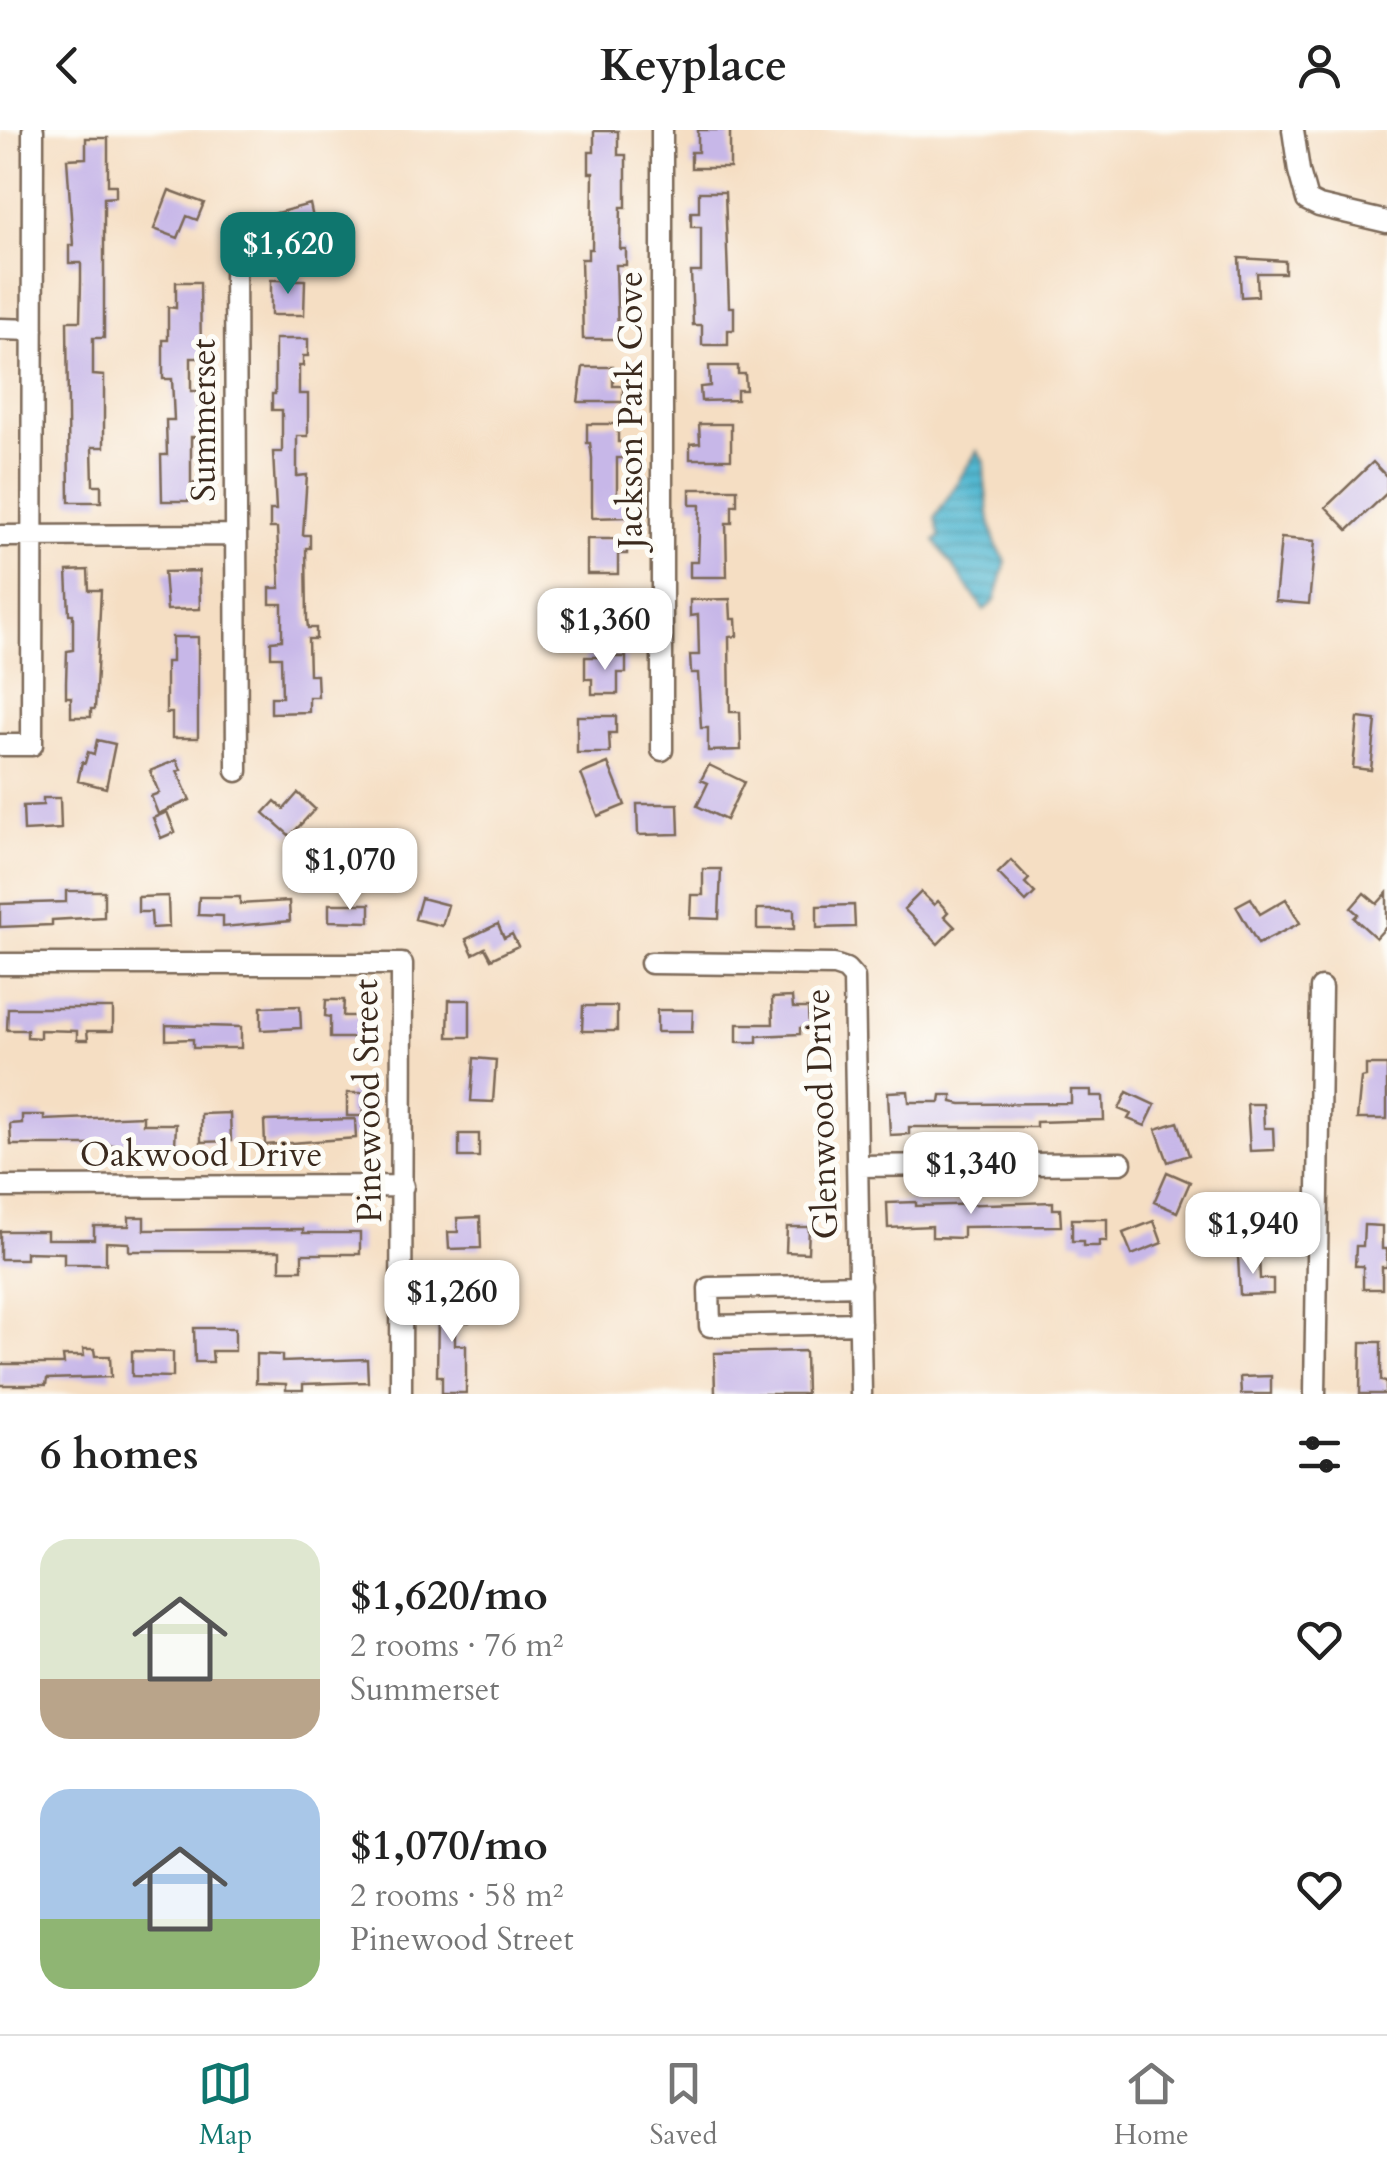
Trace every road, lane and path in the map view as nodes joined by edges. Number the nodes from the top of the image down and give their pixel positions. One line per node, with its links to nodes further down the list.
1 (33, 130): 7 (street)
2 (662, 130): 12 (street, Jackson Park Cove)
3 (1293, 130): 4 (street)
4 (1387, 222)
5 (235, 246): 8 (street, Summerset)
6 (0, 330): 7 (street)
7 (33, 330): 10 (street)
8 (236, 534): 10 (street, Summerset); 13 (street, Summerset)
9 (0, 536): 10 (street, Summerset)
10 (32, 536): 11 (street)
11 (0, 746)
12 (662, 750)
13 (236, 771)
14 (651, 963): 18 (street, Glenwood Drive)
15 (0, 964): 19 (street, Pinewood Street)
16 (1322, 988): 25 (street)
17 (1121, 1164): 18 (street)
18 (858, 1166): 21 (street, Glenwood Drive)
19 (402, 1186): 20 (street, Oakwood Drive); 23 (street, Pinewood Street)
20 (0, 1187)
21 (860, 1285): 22 (street, Glenwood Drive); 22 (street)
22 (860, 1323): 24 (street, Glenwood Drive)
23 (401, 1394)
24 (860, 1394)
25 (1314, 1394)

